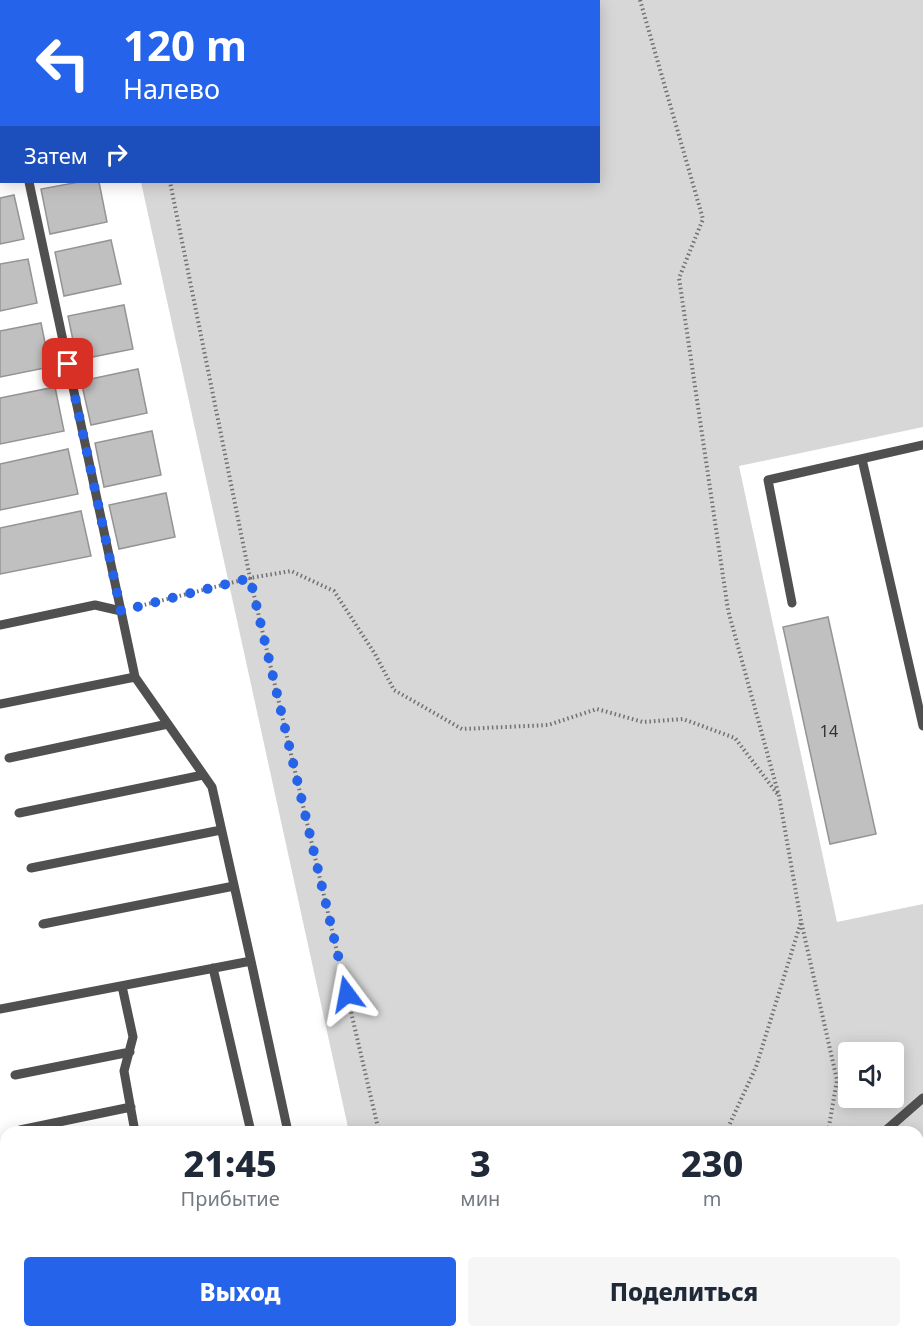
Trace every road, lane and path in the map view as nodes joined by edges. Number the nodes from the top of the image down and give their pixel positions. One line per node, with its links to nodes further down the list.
1 (640, 0): 16 (path)
2 (28, 183): 8 (lane)
3 (170, 183): 6 (path)
4 (923, 445): 5 (lane)
5 (862, 459): 7 (lane); 13 (lane)
6 (250, 578): 8 (path); 16 (path); 35 (path)
7 (792, 603)
8 (121, 611): 9 (lane); 10 (lane)
9 (0, 625)
10 (135, 678): 11 (lane); 12 (lane)
11 (0, 704)
12 (168, 724): 14 (lane); 15 (lane)
13 (923, 726)
14 (9, 758)
15 (203, 775): 17 (lane); 18 (lane)
16 (779, 796): 21 (path)
17 (19, 813)
18 (221, 830): 19 (lane); 20 (lane)
19 (32, 868)
20 (234, 886): 22 (lane); 23 (lane)
21 (801, 921): 36 (path); 37 (path)
22 (43, 924)
23 (251, 961): 24 (lane); 34 (lane)
24 (213, 968): 25 (lane); 33 (lane)
25 (122, 986): 26 (lane); 27 (lane)
26 (0, 1010)
27 (130, 1052): 28 (lane); 30 (lane)
28 (15, 1075)
29 (923, 1098): 38 (lane)
30 (130, 1107): 31 (lane); 32 (lane)
31 (40, 1126)
32 (134, 1126)
33 (250, 1126)
34 (287, 1126)
35 (379, 1126)
36 (729, 1126)
37 (829, 1126)
38 (891, 1126)

